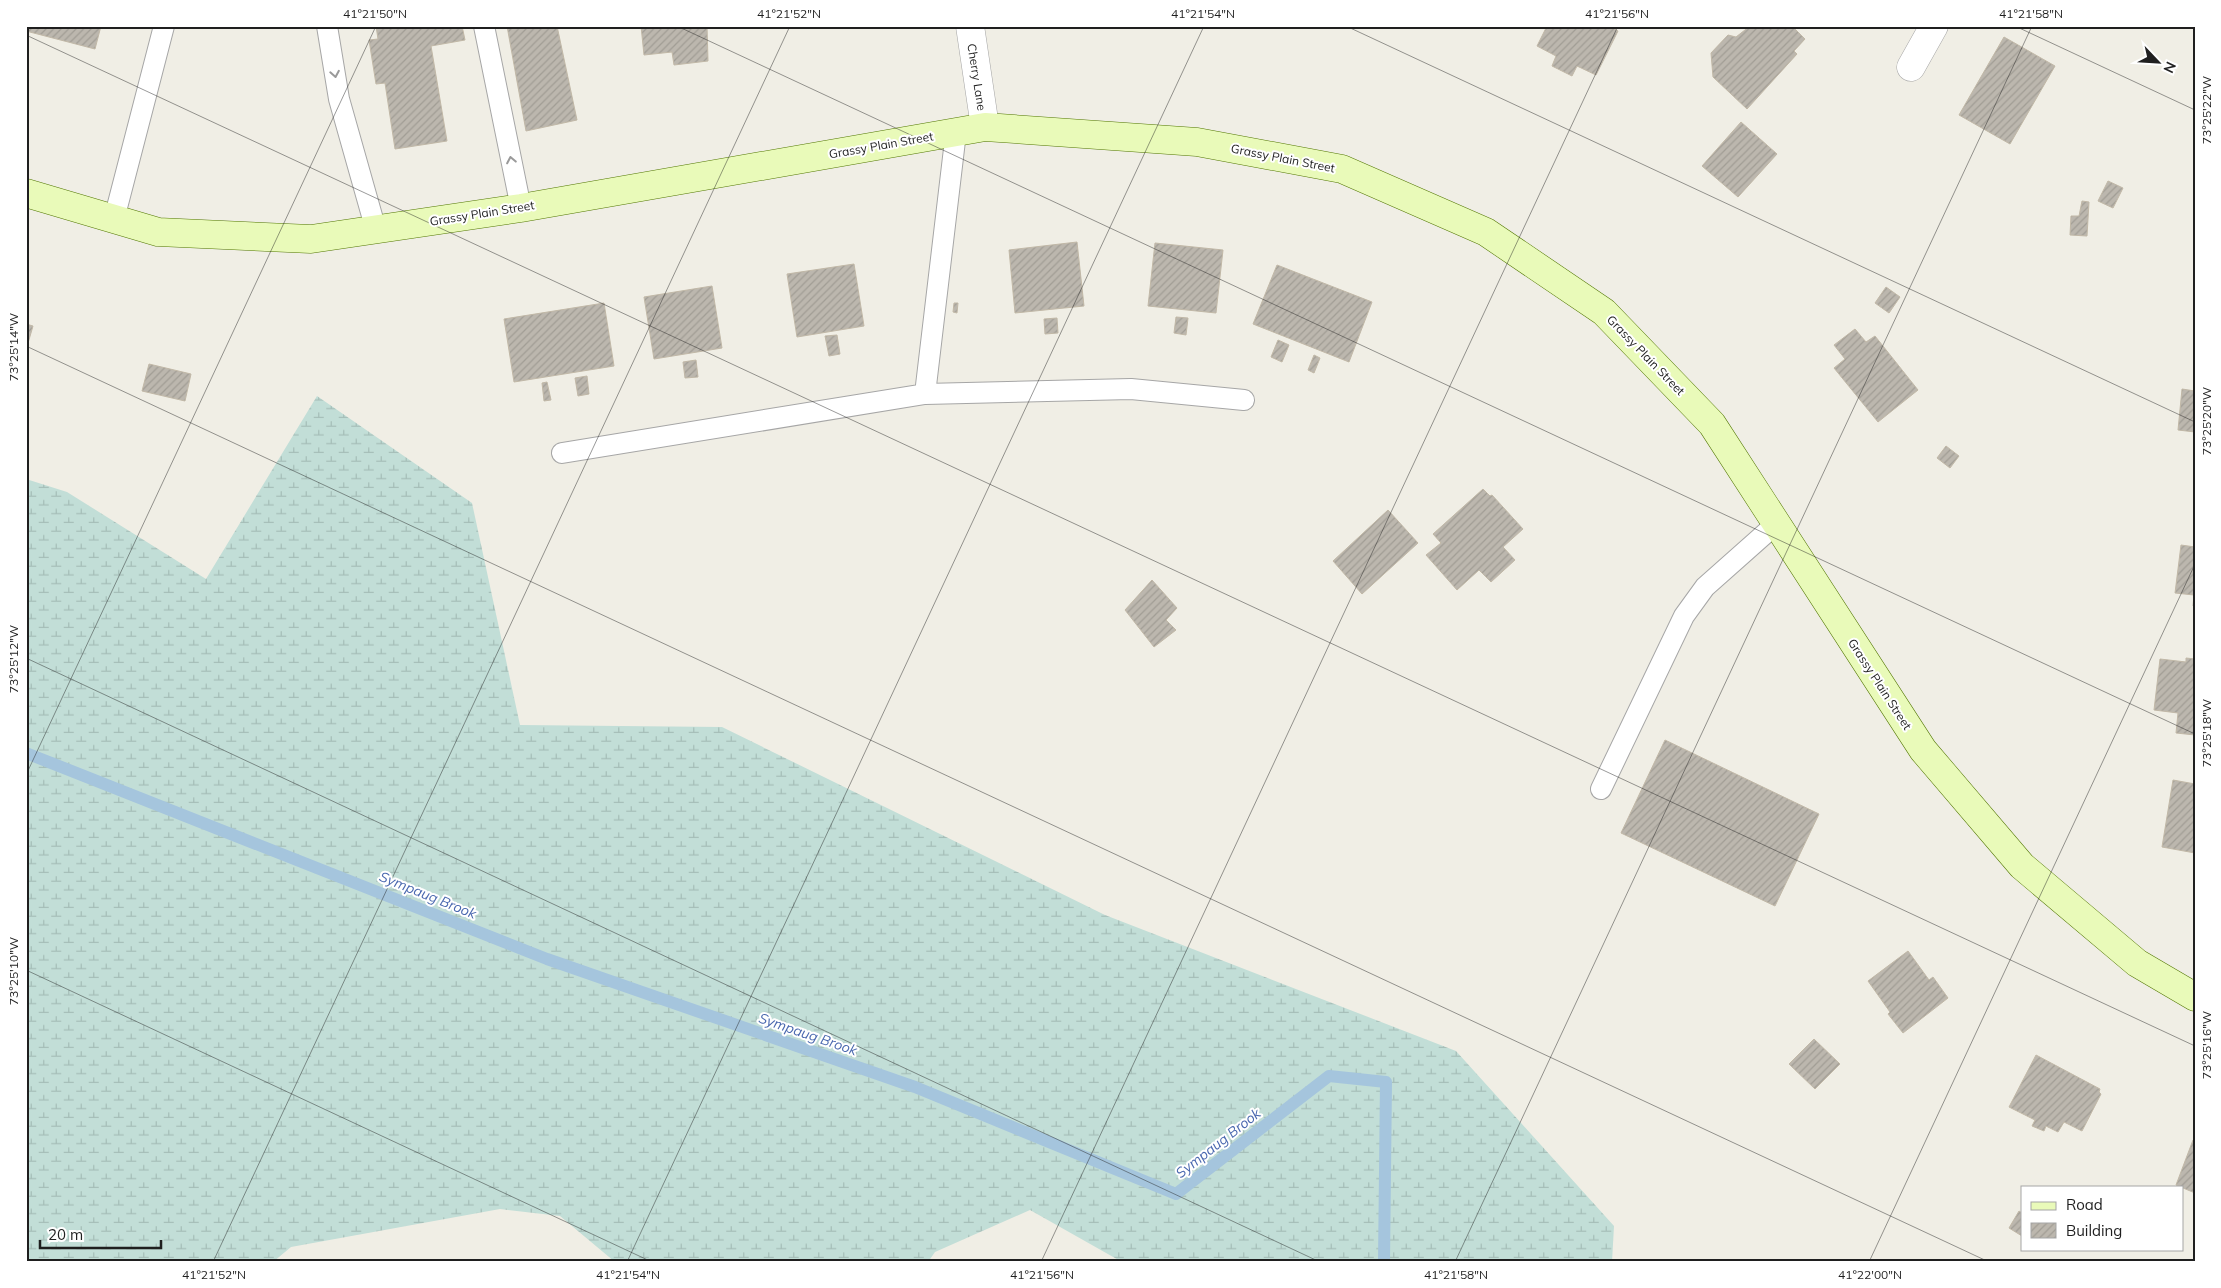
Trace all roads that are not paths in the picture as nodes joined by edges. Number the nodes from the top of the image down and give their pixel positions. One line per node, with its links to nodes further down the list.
1 (164, 26): 11 (lane)
2 (327, 26): 12 (lane, one-way to 12)
3 (484, 26): 10 (lane, one-way to 3)
4 (970, 26): 7 (street, Cherry Lane)
5 (1934, 26): 6 (street)
6 (1911, 67)
7 (985, 127): 8 (main road, Grassy Plain Street); 16 (main road, Grassy Plain Street)
8 (956, 132): 10 (main road, Grassy Plain Street); 13 (lane)
9 (26, 193): 11 (main road, Grassy Plain Street)
10 (520, 208): 12 (main road, Grassy Plain Street)
11 (114, 219): 12 (main road, Grassy Plain Street)
12 (376, 230)
13 (925, 394): 14 (lane); 15 (lane)
14 (1244, 400)
15 (562, 453)
16 (1776, 524): 17 (lane); 18 (main road, Grassy Plain Street)
17 (1601, 789)
18 (2195, 997)

